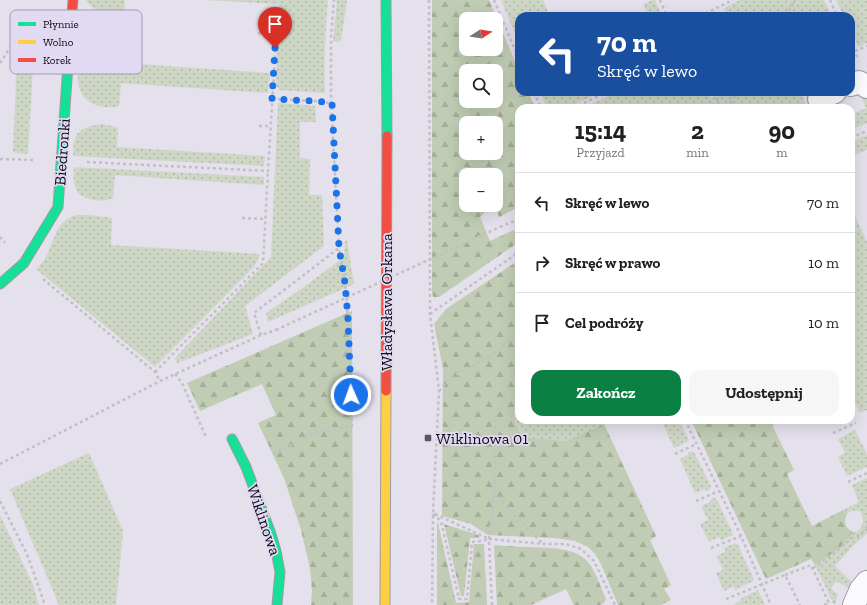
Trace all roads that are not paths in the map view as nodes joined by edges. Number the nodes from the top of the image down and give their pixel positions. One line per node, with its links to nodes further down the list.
1 (73, 0): 3 (street, Biedronki)
2 (386, 0): 11 (street, Władysława Orkana)
3 (72, 10)
4 (68, 74): 7 (street, Biedronki)
5 (855, 84): 6 (street)
6 (867, 87)
7 (0, 284)
8 (232, 439): 10 (street, Wiklinowa)
9 (867, 582): 12 (street)
10 (277, 605)
11 (385, 605)
12 (854, 605)

